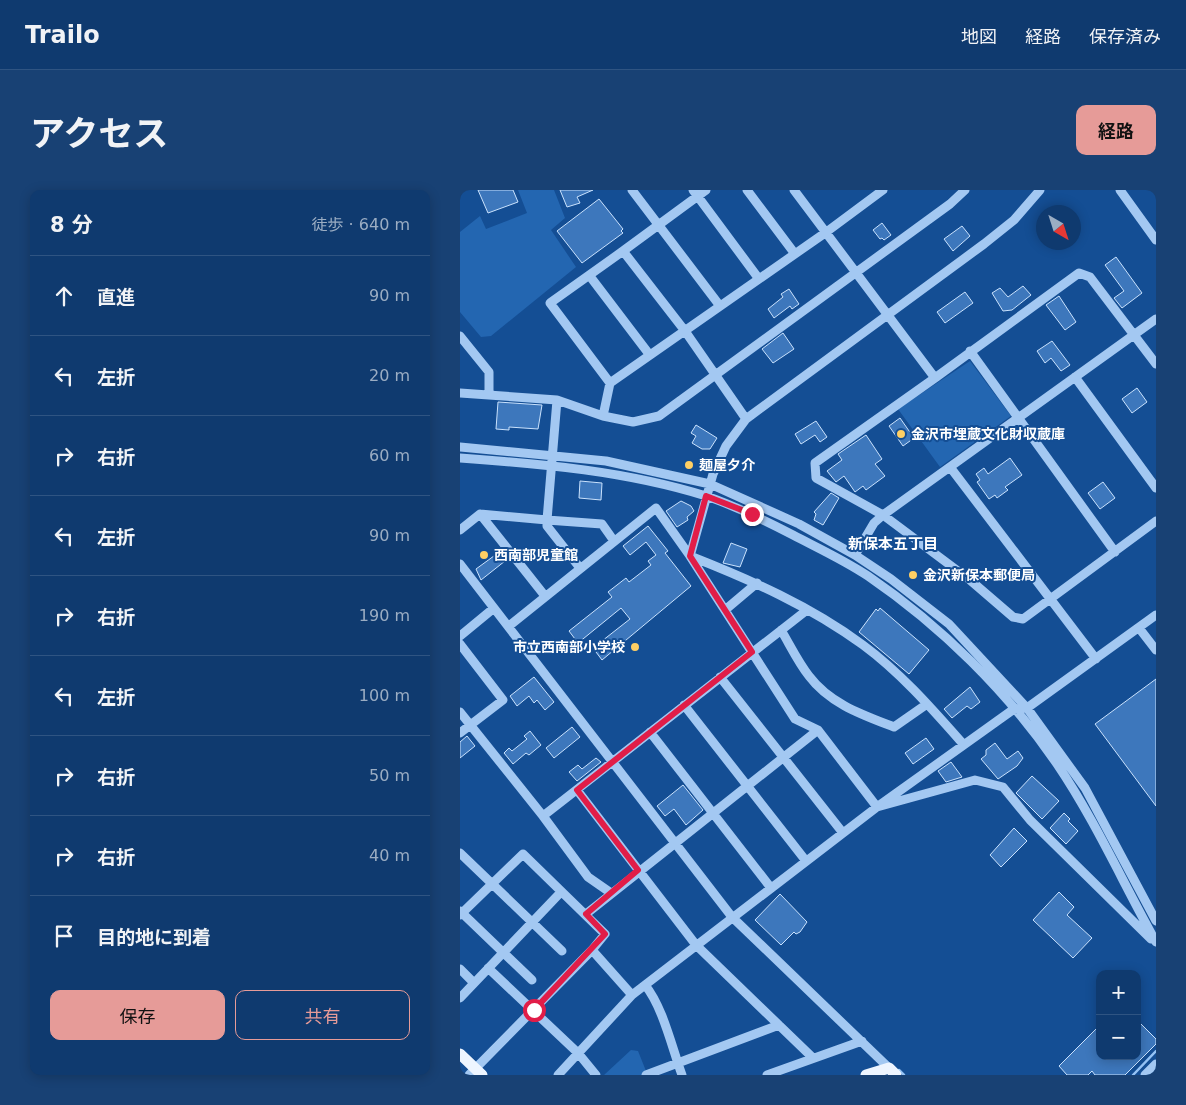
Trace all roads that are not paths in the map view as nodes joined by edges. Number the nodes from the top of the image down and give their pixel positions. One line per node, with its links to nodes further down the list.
1 (632, 190): 10 (street)
2 (706, 190): 9 (street)
3 (747, 190): 14 (street)
4 (794, 190): 11 (street)
5 (964, 190): 15 (street)
6 (1040, 190): 19 (street)
7 (878, 191): 11 (street)
8 (1125, 192): 12 (street)
9 (695, 193): 10 (street); 17 (street)
10 (658, 225): 13 (street); 18 (street)
11 (825, 233): 14 (street); 15 (street)
12 (1156, 240)
13 (622, 250): 16 (street); 21 (street)
14 (795, 254): 17 (street)
15 (856, 271): 19 (street); 27 (street)
16 (589, 275): 25 (street); 30 (street)
17 (759, 279): 18 (street)
18 (720, 306): 21 (street)
19 (889, 314): 29 (street); 36 (street)
20 (1156, 319): 22 (street)
21 (685, 331): 25 (street); 27 (street)
22 (1135, 334): 24 (street); 26 (street); 28 (street)
23 (460, 336): 32 (street)
24 (970, 351): 29 (street); 35 (street)
25 (648, 354): 30 (street)
26 (1156, 364)
27 (716, 374): 34 (street); 36 (street)
28 (1075, 377): 35 (street); 43 (street)
29 (935, 378): 46 (street)
30 (610, 383): 34 (street)
31 (460, 393): 32 (street)
32 (489, 395): 33 (street)
33 (557, 400): 34 (street); 38 (street)
34 (603, 416)
35 (1018, 418): 41 (street); 51 (street)
36 (746, 419): 42 (street)
37 (460, 447): 38 (street)
38 (552, 454): 40 (street); 42 (street)
39 (460, 458): 40 (street)
40 (552, 465): 44 (street); 47 (street)
41 (950, 467): 46 (street); 58 (street)
42 (710, 484): 44 (street); 52 (street)
43 (1156, 488)
44 (706, 496): 53 (street); 75 (street)
45 (480, 514): 47 (street); 49 (street); 57 (street)
46 (883, 515): 52 (street); 58 (street)
47 (547, 520): 50 (street); 55 (street)
48 (1156, 521): 51 (street)
49 (460, 530)
50 (614, 541): 53 (street); 55 (street)
51 (1114, 552): 58 (street)
52 (855, 555): 74 (street)
53 (690, 556): 56 (street); 60 (street)
54 (460, 564): 59 (street)
55 (580, 568): 57 (street)
56 (757, 583): 60 (street); 61 (street)
57 (545, 596): 63 (street)
58 (1050, 599): 70 (street)
59 (494, 608): 63 (street); 66 (street)
60 (725, 610): 69 (street)
61 (807, 610): 65 (street); 72 (street)
62 (1156, 616): 64 (street)
63 (509, 626): 83 (street)
64 (1139, 628): 68 (street); 70 (street)
65 (781, 630): 69 (street); 72 (street)
66 (460, 636)
67 (460, 644): 77 (street)
68 (1156, 650)
69 (752, 652): 71 (street); 78 (street)
70 (1096, 659): 74 (street)
71 (720, 677): 73 (street); 82 (street)
72 (927, 704): 81 (street)
73 (684, 705): 79 (street); 84 (street)
74 (1027, 708): 75 (street); 101 (street)
75 (1014, 709): 81 (street); 103 (street)
76 (460, 712): 77 (street)
77 (470, 725): 80 (street); 88 (street)
78 (818, 730): 82 (street); 86 (street)
79 (650, 732): 83 (street); 87 (street)
80 (460, 733)
81 (964, 745): 86 (street)
82 (783, 757): 84 (street); 89 (street)
83 (614, 761): 85 (street); 90 (street)
84 (747, 785): 87 (street); 92 (street)
85 (577, 790): 88 (street); 93 (street)
86 (876, 807): 89 (street); 103 (street)
87 (712, 813): 90 (street); 95 (street)
88 (543, 816): 97 (street)
89 (843, 834): 92 (street)
90 (675, 842): 93 (street); 100 (street)
91 (460, 853): 94 (street)
92 (806, 861): 95 (street)
93 (638, 870): 97 (street); 104 (street)
94 (491, 883): 96 (street); 98 (street); 102 (street)
95 (771, 888): 100 (street)
96 (561, 892): 99 (street); 102 (street)
97 (610, 893): 99 (street)
98 (461, 913): 107 (street)
99 (586, 914): 105 (street)
100 (732, 917): 104 (street); 117 (street)
101 (1156, 921)
102 (531, 923): 106 (street); 107 (street)
103 (1156, 943)
104 (696, 945): 112 (street); 116 (street)
105 (592, 950): 113 (street); 115 (street)
106 (562, 951)
107 (503, 953): 108 (street); 110 (street)
108 (488, 968): 111 (street); 115 (street)
109 (460, 969): 111 (street)
110 (532, 980)
111 (474, 983): 114 (street)
112 (645, 985): 113 (street); 121 (street)
113 (632, 994): 118 (street)
114 (460, 998)
115 (534, 1010): 118 (street); 124 (street)
116 (779, 1024): 120 (street); 121 (street)
117 (862, 1041): 120 (street); 123 (street)
118 (578, 1053): 125 (street); 126 (street)
119 (460, 1054): 124 (main road)
120 (813, 1058): 129 (street)
121 (677, 1063): 127 (street); 128 (street)
122 (1155, 1067): 131 (street)
123 (893, 1071): 130 (main road)
124 (476, 1073)
125 (558, 1075)
126 (596, 1075)
127 (646, 1075)
128 (682, 1075)
129 (767, 1075)
130 (866, 1075)
131 (1145, 1075)

